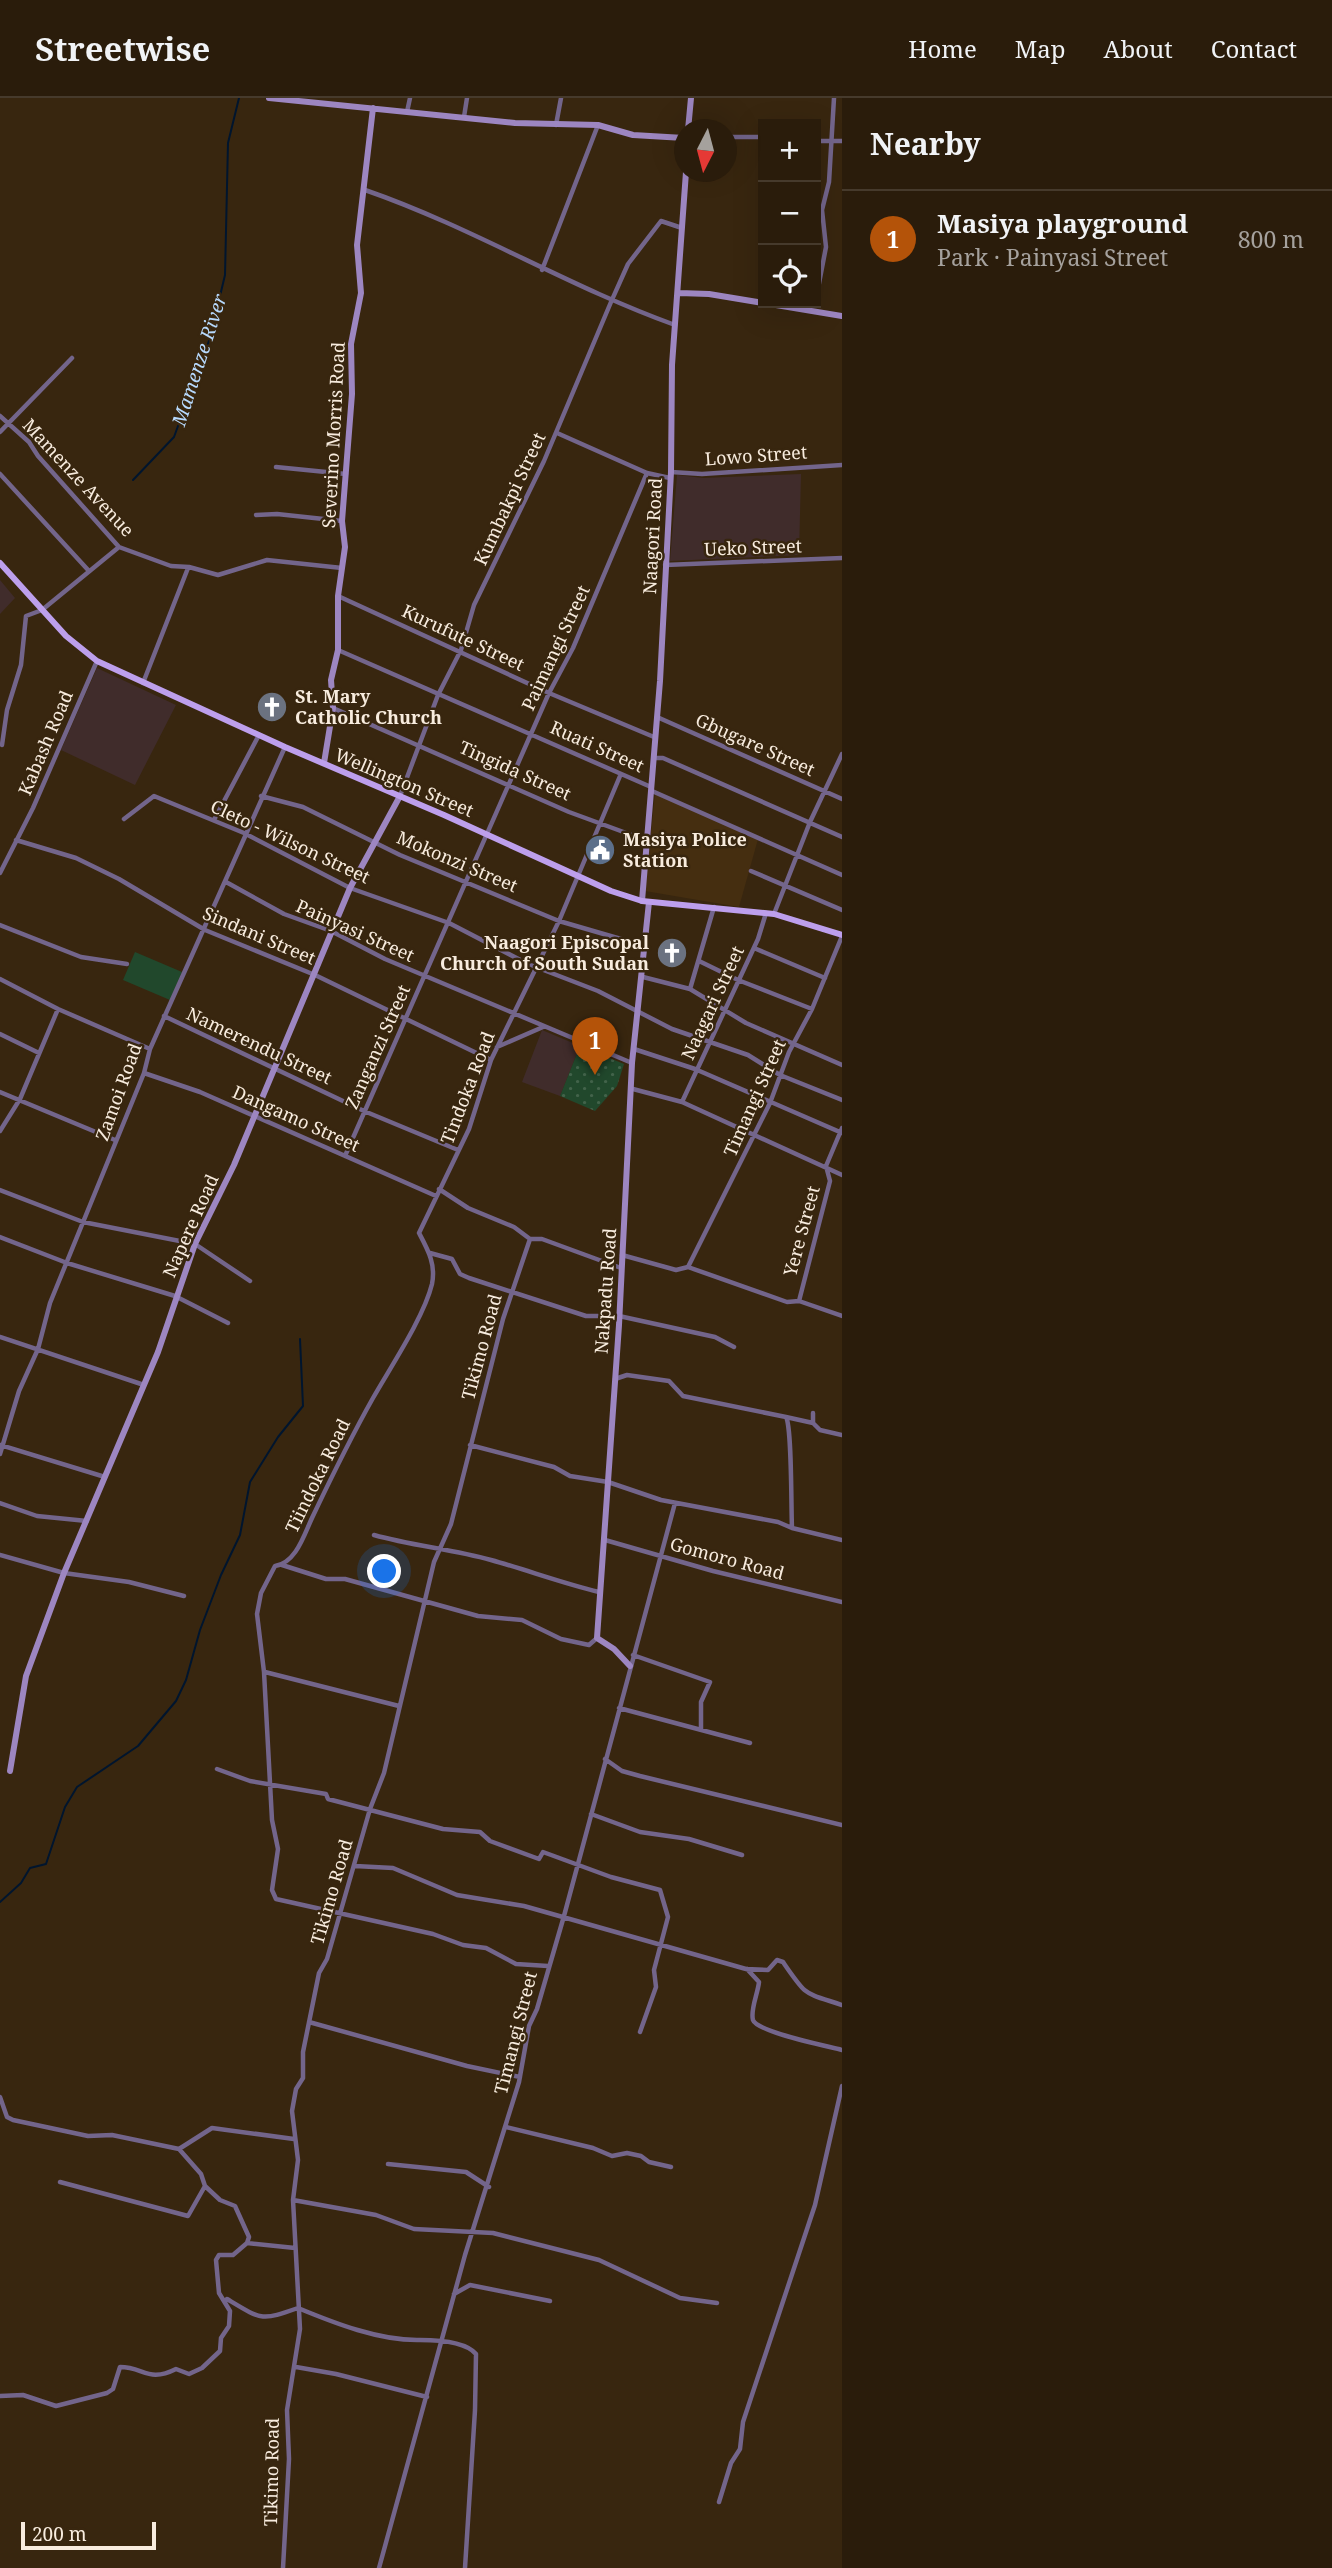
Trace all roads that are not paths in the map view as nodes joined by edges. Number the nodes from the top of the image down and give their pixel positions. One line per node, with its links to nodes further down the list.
1 (269, 98): 7 (street)
2 (410, 98): 8 (street)
3 (467, 98): 9 (street)
4 (561, 98): 11 (street)
5 (691, 98): 10 (street)
6 (834, 98): 16 (street)
7 (373, 108): 8 (street); 20 (street, Severino Morris Road)
8 (407, 112): 9 (street)
9 (464, 117): 11 (street)
10 (689, 119)
11 (556, 125): 12 (street)
12 (598, 125): 13 (street); 22 (street)
13 (674, 137)
14 (737, 137): 15 (street)
15 (758, 137)
16 (833, 140): 17 (street); 18 (street); 23 (street)
17 (821, 141)
18 (842, 141)
19 (685, 182): 21 (street, Naagori Road)
20 (365, 190): 22 (street); 39 (street, Severino Morris Road)
21 (683, 229): 24 (street, Naagori Road); 25 (street, Kumbakpi Street)
22 (542, 270): 25 (street)
23 (821, 272)
24 (679, 293): 27 (street); 29 (street, Naagori Road)
25 (611, 302): 29 (street); 34 (street, Kumbakpi Street)
26 (814, 308): 27 (street)
27 (813, 312): 28 (street)
28 (842, 316)
29 (675, 326): 40 (street, Naagori Road)
30 (72, 358): 32 (street)
31 (0, 416): 32 (street, Mamenze Avenue)
32 (9, 423): 33 (street); 43 (street, Mamenze Avenue)
33 (0, 432)
34 (557, 433): 37 (street, Lowo Street); 53 (street, Kumbakpi Street)
35 (842, 465): 40 (street, Lowo Street)
36 (276, 467): 39 (street)
37 (647, 473): 40 (street, Lowo Street); 56 (street, Paimangi Street)
38 (0, 474): 49 (street)
39 (347, 474): 42 (street, Severino Morris Road)
40 (671, 475): 46 (street, Naagori Road)
41 (256, 515): 42 (street)
42 (342, 521): 48 (street, Severino Morris Road)
43 (119, 547): 47 (street, Mamenze Avenue); 49 (street)
44 (842, 558): 46 (street, Ueko Street)
45 (0, 563): 51 (main road, Wellington Street)
46 (665, 565): 59 (street, Naagori Road)
47 (189, 567): 48 (street, Mamenze Avenue); 55 (street)
48 (342, 568): 50 (street, Severino Morris Road)
49 (89, 571): 51 (street)
50 (338, 596): 52 (street, Severino Morris Road); 53 (street, Kurufute Street)
51 (42, 610): 54 (main road, Wellington Street); 64 (street)
52 (338, 650): 57 (street, Ruati Street); 58 (street, Severino Morris Road)
53 (461, 650): 56 (street, Kurufute Street); 57 (street, Kumbakpi Street)
54 (97, 661): 55 (main road, Wellington Street); 83 (street, Kabash Road)
55 (143, 683): 61 (main road, Wellington Street)
56 (548, 693): 60 (street, Paimangi Street); 62 (street, Kurufute Street)
57 (438, 695): 60 (street, Ruati Street); 63 (street, Kumbakpi Street)
58 (333, 708): 63 (street, Tingida Street); 68 (street, Severino Morris Road)
59 (656, 717): 62 (street, Naagori Road); 72 (street, Gbugare Street)
60 (532, 733): 69 (street, Ruati Street); 70 (street, Paimangi Street)
61 (259, 735): 65 (main road, Wellington Street); 77 (street)
62 (654, 737): 67 (street, Naagori Road)
63 (419, 744): 70 (street, Tingida Street); 74 (street, Kumbakpi Street)
64 (2, 745)
65 (285, 747): 68 (main road, Wellington Street); 73 (street, Zamoi Road)
66 (842, 754): 72 (street, Naagari Street)
67 (654, 758): 71 (street, Naagori Road); 79 (street)
68 (324, 763): 74 (main road, Wellington Street)
69 (620, 776): 71 (street, Ruati Street); 78 (street, Tindoka Road)
70 (510, 783): 78 (street, Tingida Street); 81 (street, Paimangi Street)
71 (652, 789): 84 (street, Naagori Road); 86 (street, Ruati Street)
72 (825, 791): 75 (street, Gbugare Street); 79 (street, Naagari Street)
73 (261, 796): 80 (street, Zamoi Road); 85 (street, Mokonzi Street)
74 (400, 796): 81 (main road, Wellington Street); 85 (street, Napere Road)
75 (842, 799)
76 (124, 819): 77 (street, Cleto - Wilson Street)
77 (214, 820): 80 (street, Cleto - Wilson Street)
78 (600, 822): 84 (street, Tingida Street); 89 (street, Tindoka Road)
79 (810, 822): 82 (street); 86 (street, Naagari Street)
80 (244, 833): 91 (street, Zamoi Road); 94 (street, Cleto - Wilson Street)
81 (488, 834): 89 (main road, Wellington Street); 92 (street, Zanganzi Street)
82 (842, 837)
83 (16, 840): 88 (street, Kabash Road); 102 (street, Sindani Street)
84 (648, 841): 95 (street, Naagori Road)
85 (377, 842): 92 (street, Mokonzi Street); 94 (street, Napere Road)
86 (797, 854): 90 (street, Ruati Street); 93 (street, Naagari Street)
87 (751, 871): 93 (street)
88 (0, 873)
89 (577, 875): 95 (main road, Wellington Street); 99 (street, Tindoka Road)
90 (842, 875)
91 (226, 881): 102 (street, Zamoi Road); 103 (street, Painyasi Street)
92 (466, 881): 99 (street, Mokonzi Street); 100 (street, Zanganzi Street)
93 (784, 886): 97 (street); 98 (street, Naagari Street)
94 (350, 888): 100 (street, Cleto - Wilson Street); 103 (street, Napere Road)
95 (646, 902): 96 (main road, Wellington Street); 105 (street, Nakpadu Road)
96 (714, 907): 98 (main road, Wellington Street); 107 (street)
97 (842, 910)
98 (770, 914): 104 (main road, Wellington Street); 106 (street, Naagari Street)
99 (559, 922): 105 (street, Mokonzi Street); 109 (street, Tindoka Road)
100 (449, 923): 109 (street, Cleto - Wilson Street); 110 (street, Zanganzi Street)
101 (0, 925): 108 (street)
102 (205, 930): 111 (street, Sindani Street); 122 (street, Zamoi Road)
103 (331, 931): 110 (street, Painyasi Street); 111 (street, Napere Road)
104 (842, 936): 113 (street, Timangi Street)
105 (645, 946): 112 (street, Nakpadu Road)
106 (754, 948): 113 (street); 115 (street, Naagari Street)
107 (699, 961): 115 (street); 116 (street)
108 (127, 964)
109 (536, 966): 120 (street, Tindoka Road); 121 (street, Cleto - Wilson Street)
110 (425, 974): 120 (street, Painyasi Street); 123 (street, Zanganzi Street)
111 (315, 975): 123 (street, Sindani Street); 135 (street, Napere Road)
112 (643, 977): 116 (street); 121 (street, Nakpadu Road)
113 (825, 978): 118 (street, Timangi Street)
114 (0, 979): 117 (street)
115 (738, 980): 118 (street); 119 (street, Naagari Street)
116 (690, 989): 119 (street)
117 (58, 1009): 129 (street); 131 (street)
118 (812, 1009): 127 (street, Timangi Street)
119 (724, 1010): 126 (street, Naagari Street); 127 (street)
120 (513, 1013): 124 (street, Painyasi Street); 128 (street, Tindoka Road)
121 (639, 1013): 126 (street, Cleto - Wilson Street); 130 (street, Nakpadu Road)
122 (164, 1016): 129 (street, Zamoi Road); 135 (street, Namerendu Street)
123 (406, 1020): 132 (street, Sindani Street); 145 (street, Zanganzi Street)
124 (544, 1027): 128 (street); 133 (street, Painyasi Street)
125 (0, 1034): 131 (street)
126 (710, 1040): 136 (street, Naagari Street); 138 (street, Cleto - Wilson Street)
127 (796, 1043): 134 (street); 138 (street, Timangi Street)
128 (497, 1047): 132 (street, Tindoka Road)
129 (150, 1049): 137 (street, Zamoi Road)
130 (634, 1049): 133 (street, Nakpadu Road); 136 (street)
131 (39, 1053): 141 (street)
132 (491, 1059): 151 (street, Tindoka Road)
133 (632, 1063): 139 (street, Nakpadu Road)
134 (842, 1065)
135 (275, 1070): 145 (street, Namerendu Street); 146 (street, Napere Road)
136 (697, 1071): 143 (street, Naagari Street); 144 (street)
137 (144, 1073): 146 (street, Dangamo Street); 150 (street, Zamoi Road)
138 (780, 1074): 142 (street, Cleto - Wilson Street); 144 (street, Timangi Street)
139 (633, 1089): 143 (street); 163 (street, Nakpadu Road)
140 (0, 1093): 141 (street)
141 (20, 1099): 147 (street); 150 (street)
142 (842, 1100)
143 (682, 1102): 149 (street)
144 (770, 1103): 148 (street); 149 (street, Timangi Street)
145 (364, 1111): 151 (street, Namerendu Street); 152 (street, Zanganzi Street)
146 (254, 1117): 152 (street, Dangamo Street); 161 (street, Napere Road)
147 (0, 1131)
148 (841, 1131): 153 (street, Yere Street)
149 (755, 1133): 153 (street); 165 (street, Timangi Street)
150 (115, 1140): 158 (street, Zamoi Road)
151 (458, 1150): 155 (street, Tindoka Road)
152 (345, 1156): 157 (street, Dangamo Street)
153 (826, 1166): 154 (street); 170 (street, Yere Street)
154 (842, 1175)
155 (439, 1189): 157 (street, Tindoka Road); 160 (street)
156 (0, 1190): 158 (street)
157 (436, 1196): 162 (street, Tiindoka Road)
158 (83, 1222): 161 (street); 164 (street, Zamoi Road)
159 (0, 1237): 164 (street)
160 (530, 1240): 166 (street); 168 (street, Tikimo Road)
161 (195, 1244): 167 (street); 169 (street, Napere Road)
162 (430, 1253): 168 (street); 200 (street, Tiindoka Road)
163 (622, 1255): 165 (street); 166 (street, Nakpadu Road)
164 (66, 1263): 169 (street); 176 (street, Zamoi Road)
165 (688, 1267): 170 (street)
166 (621, 1268): 172 (street, Nakpadu Road)
167 (250, 1281)
168 (511, 1291): 172 (street); 185 (street, Tikimo Road)
169 (175, 1296): 173 (street); 180 (street, Napere Road)
170 (799, 1301): 171 (street)
171 (842, 1316)
172 (619, 1317): 175 (street); 177 (street, Nakpadu Road)
173 (228, 1323)
174 (0, 1336): 176 (street)
175 (734, 1347)
176 (38, 1349): 180 (street); 186 (street, Zamoi Road)
177 (615, 1367): 178 (street); 179 (street, Nakpadu Road)
178 (628, 1375): 179 (street); 181 (street)
179 (614, 1379): 189 (street, Nakpadu Road)
180 (144, 1385): 188 (street, Napere Road)
181 (786, 1417): 182 (street); 193 (street)
182 (806, 1420): 183 (street); 183 (street)
183 (813, 1423): 184 (street)
184 (842, 1435)
185 (470, 1445): 189 (street); 197 (street, Tikimo Road)
186 (2, 1446): 187 (street, Zamoi Road); 188 (street)
187 (0, 1454)
188 (105, 1476): 192 (street, Napere Road)
189 (608, 1482): 191 (street); 195 (street, Nakpadu Road)
190 (0, 1503): 192 (street)
191 (676, 1503): 193 (street); 199 (street, Timangi Street)
192 (86, 1521): 201 (street, Napere Road)
193 (792, 1528): 196 (street)
194 (374, 1535): 197 (street)
195 (605, 1540): 199 (street, Gomoro Road); 202 (street, Nakpadu Road)
196 (842, 1540)
197 (439, 1548): 202 (street); 204 (street, Tikimo Road)
198 (0, 1555): 201 (street)
199 (661, 1555): 205 (street, Gomoro Road); 207 (street, Timangi Street)
200 (282, 1565): 204 (street); 209 (street, Tiindoka Road)
201 (64, 1573): 203 (street); 216 (street, Napere Road)
202 (599, 1592): 206 (street, Nakpadu Road)
203 (184, 1596)
204 (426, 1602): 206 (street); 210 (street, Tikimo Road)
205 (842, 1602)
206 (597, 1638): 208 (street)
207 (633, 1655): 208 (street, Timangi Street); 212 (street)
208 (630, 1666): 211 (street, Timangi Street)
209 (264, 1672): 210 (street); 217 (street, Tiindoka Road)
210 (399, 1706): 218 (street, Tikimo Road)
211 (619, 1707): 212 (street); 214 (street, Timangi Street)
212 (701, 1731): 213 (street)
213 (750, 1743)
214 (605, 1759): 219 (street, Timangi Street); 220 (street)
215 (217, 1769): 217 (street)
216 (10, 1771)
217 (270, 1785): 218 (street); 224 (street, Tiindoka Road)
218 (370, 1809): 222 (street); 223 (street, Tikimo Road)
219 (591, 1814): 221 (street); 222 (street, Timangi Street)
220 (842, 1825)
221 (742, 1855)
222 (577, 1864): 225 (street, Timangi Street); 226 (street)
223 (355, 1866): 224 (street, Tikimo Road); 225 (street)
224 (341, 1913): 227 (street); 230 (street, Tikimo Road)
225 (564, 1916): 226 (street); 227 (street, Timangi Street)
226 (660, 1945): 228 (street); 231 (street)
227 (548, 1966): 233 (street, Timangi Street)
228 (746, 1969): 229 (street); 232 (street)
229 (842, 2006)
230 (309, 2022): 233 (street); 237 (street, Tikimo Road)
231 (640, 2032)
232 (842, 2050)
233 (520, 2077): 236 (street, Timangi Street)
234 (842, 2086): 257 (street)
235 (0, 2098): 238 (street)
236 (506, 2127): 240 (street); 243 (street, Timangi Street)
237 (294, 2139): 238 (street); 244 (street, Tikimo Road)
238 (179, 2149): 242 (street)
239 (388, 2164): 243 (street)
240 (671, 2167)
241 (60, 2182): 242 (street)
242 (205, 2186): 246 (street)
243 (489, 2187): 245 (street, Timangi Street)
244 (293, 2200): 245 (street); 247 (street, Tikimo Road)
245 (475, 2231): 248 (street, Timangi Street); 251 (street)
246 (247, 2243): 247 (street); 249 (street)
247 (295, 2248): 252 (street, Tikimo Road)
248 (454, 2295): 250 (street); 253 (street, Timangi Street)
249 (225, 2298): 252 (street); 255 (street)
250 (550, 2301)
251 (717, 2303)
252 (298, 2308): 253 (street); 254 (street, Tikimo Road)
253 (443, 2341): 256 (street, Timangi Street); 260 (street)
254 (296, 2367): 256 (street); 258 (street, Tikimo Road)
255 (0, 2396)
256 (426, 2397): 259 (street, Timangi Street)
257 (719, 2502)
258 (283, 2568)
259 (379, 2568)
260 (465, 2568)

